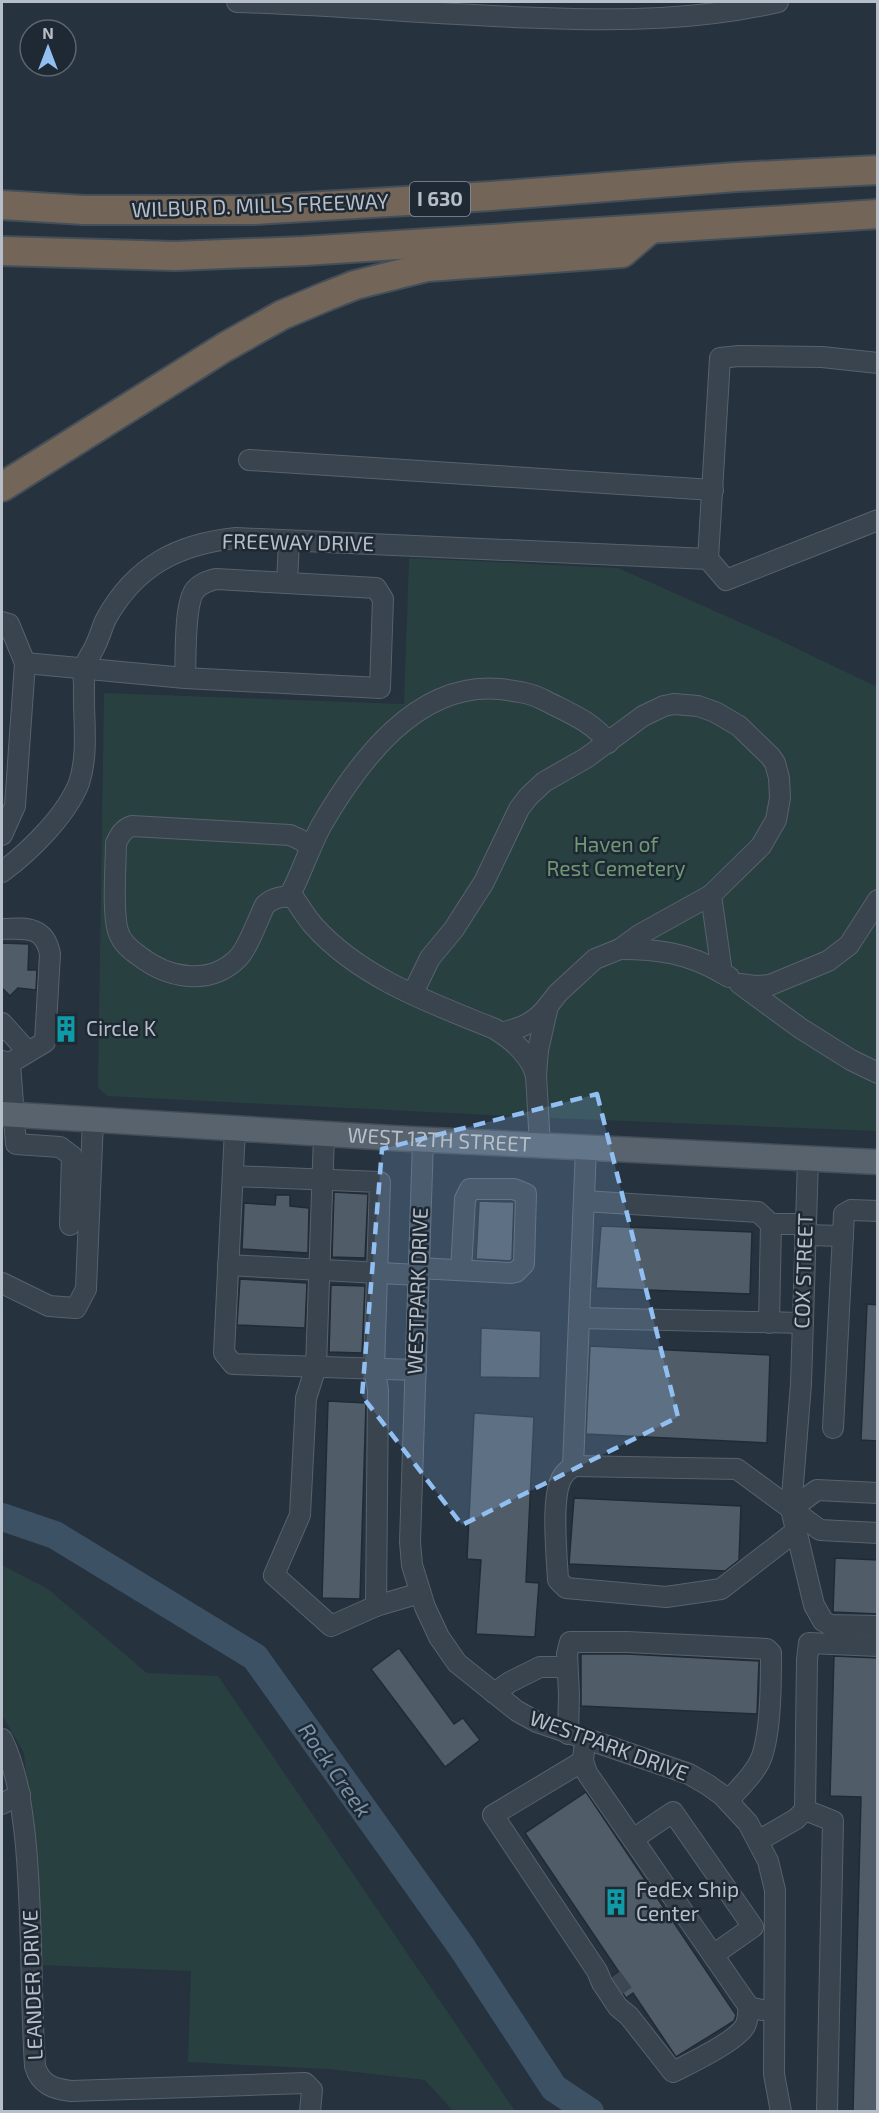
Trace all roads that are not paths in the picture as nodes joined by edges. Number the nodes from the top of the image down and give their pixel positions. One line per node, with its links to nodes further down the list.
1 (237, 2): 3 (street)
2 (778, 2): 3 (street)
3 (486, 9)
4 (878, 170): 5 (highway, WILBUR D. MILLS FREEWAY / I 630)
5 (9, 204)
6 (878, 214): 7 (highway, I 630)
7 (649, 230): 8 (highway, I 630); 11 (highway)
8 (2, 251)
9 (878, 363): 12 (street)
10 (249, 460): 12 (street)
11 (2, 487)
12 (712, 490): 15 (street)
13 (878, 520): 15 (street)
14 (289, 541): 15 (street, FREEWAY DRIVE); 16 (street); 19 (street, FREEWAY DRIVE)
15 (708, 559)
16 (287, 583): 20 (street); 20 (street)
17 (2, 622): 18 (street)
18 (25, 663): 19 (street); 22 (street)
19 (84, 669): 20 (street); 24 (street, FREEWAY DRIVE)
20 (185, 678)
21 (608, 743): 23 (street); 25 (street); 32 (street)
22 (2, 835)
23 (310, 849): 26 (street); 26 (street)
24 (2, 872)
25 (711, 894): 29 (street); 30 (street)
26 (290, 897): 32 (street)
27 (878, 900): 31 (street)
28 (2, 927): 36 (street)
29 (620, 949): 30 (street); 33 (street)
30 (722, 973): 31 (street)
31 (740, 984): 38 (street)
32 (413, 993): 35 (street)
33 (548, 1006): 35 (street); 39 (street)
34 (2, 1023): 36 (street)
35 (501, 1033): 39 (street)
36 (28, 1052): 37 (street)
37 (6, 1062): 40 (street)
38 (878, 1073)
39 (536, 1076): 46 (street)
40 (8, 1115): 41 (main road, WEST 12TH STREET); 45 (street)
41 (93, 1120): 42 (main road, WEST 12TH STREET); 63 (street)
42 (235, 1129): 43 (main road, WEST 12TH STREET); 50 (street)
43 (324, 1134): 44 (main road, WEST 12TH STREET); 51 (street)
44 (423, 1140): 46 (main road, WEST 12TH STREET); 61 (street, WESTPARK DRIVE)
45 (9, 1144): 55 (street)
46 (540, 1146): 47 (main road, WEST 12TH STREET)
47 (586, 1148): 48 (main road, WEST 12TH STREET); 52 (street)
48 (808, 1159): 49 (main road, WEST 12TH STREET); 56 (street, COX STREET)
49 (878, 1162)
50 (232, 1176): 51 (street); 58 (street)
51 (322, 1179): 59 (street); 62 (street)
52 (584, 1201): 54 (street); 64 (street)
53 (878, 1211): 57 (street)
54 (771, 1224): 56 (street); 65 (street)
55 (70, 1225)
56 (805, 1229): 57 (street); 66 (street, COX STREET)
57 (843, 1236): 68 (street)
58 (228, 1265): 59 (street); 69 (street)
59 (320, 1270): 62 (street); 69 (street)
60 (461, 1270): 60 (street); 61 (street)
61 (418, 1272): 62 (street); 71 (street, WESTPARK DRIVE)
62 (377, 1273): 70 (street)
63 (2, 1283)
64 (579, 1318): 65 (street); 73 (street)
65 (769, 1323): 66 (street)
66 (803, 1323): 67 (street, COX STREET)
67 (802, 1362): 68 (street); 75 (street, COX STREET)
68 (836, 1364): 72 (street)
69 (316, 1367): 70 (street); 79 (street)
70 (375, 1368): 71 (street); 79 (street)
71 (416, 1370): 78 (street, WESTPARK DRIVE)
72 (833, 1428)
73 (573, 1466): 75 (street); 76 (street)
74 (878, 1493): 75 (street)
75 (791, 1509): 76 (street, COX STREET); 77 (street)
76 (796, 1531): 80 (street, COX STREET)
77 (878, 1533)
78 (420, 1593): 79 (street); 83 (street, WESTPARK DRIVE)
79 (376, 1605)
80 (878, 1626)
81 (878, 1646): 90 (street)
82 (567, 1667): 83 (street); 84 (street); 88 (street)
83 (494, 1693): 84 (street, WESTPARK DRIVE)
84 (577, 1736): 86 (street); 88 (street, WESTPARK DRIVE)
85 (2, 1739): 87 (street, LEANDER DRIVE)
86 (583, 1761): 91 (street); 94 (street)
87 (20, 1794): 89 (street); 96 (street, LEANDER DRIVE)
88 (728, 1801): 92 (street, WESTPARK DRIVE)
89 (2, 1804)
90 (805, 1810): 92 (street); 98 (street)
91 (633, 1839): 93 (street); 93 (street)
92 (758, 1841): 95 (street, WESTPARK DRIVE)
93 (713, 1955): 94 (street)
94 (749, 2007): 95 (street)
95 (774, 2012): 97 (street, WESTPARK DRIVE)
96 (310, 2112)
97 (781, 2112)
98 (827, 2112)

